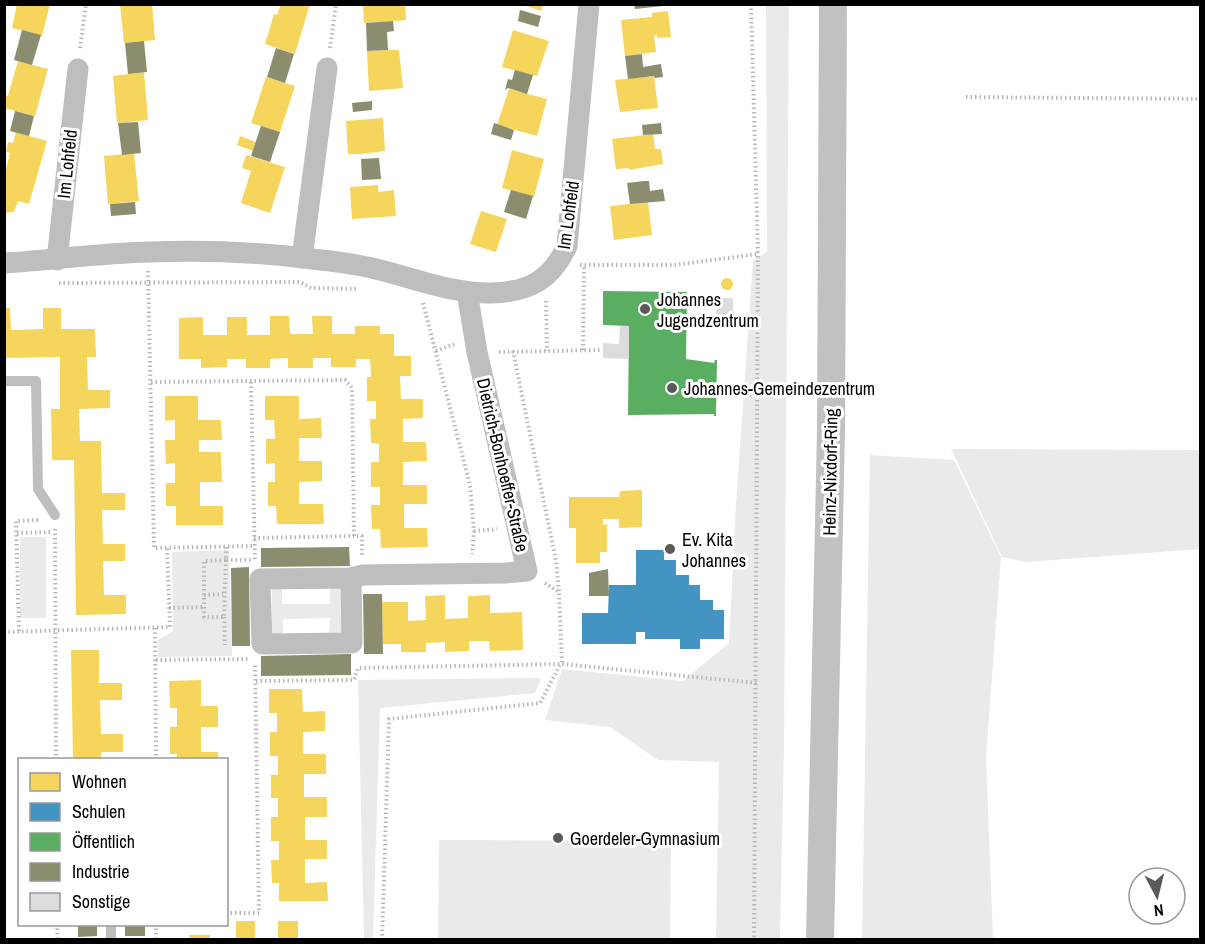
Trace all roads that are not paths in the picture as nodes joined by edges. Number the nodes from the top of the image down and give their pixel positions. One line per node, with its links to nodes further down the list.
1 (589, 4): 8 (street, Im Lohfeld)
2 (833, 4): 12 (main road, Heinz-Nixdorf-Ring)
3 (327, 68): 5 (street)
4 (78, 69): 6 (street, Im Lohfeld)
5 (302, 258): 6 (street, Im Lohfeld); 8 (street, Im Lohfeld)
6 (57, 260): 7 (street, Im Lohfeld)
7 (4, 263)
8 (467, 292): 11 (street, Dietrich-Bonhoeffer-Straße)
9 (4, 381): 10 (lane)
10 (55, 517)
11 (357, 576): 11 (street, Dietrich-Bonhoeffer-Straße)
12 (820, 939)

